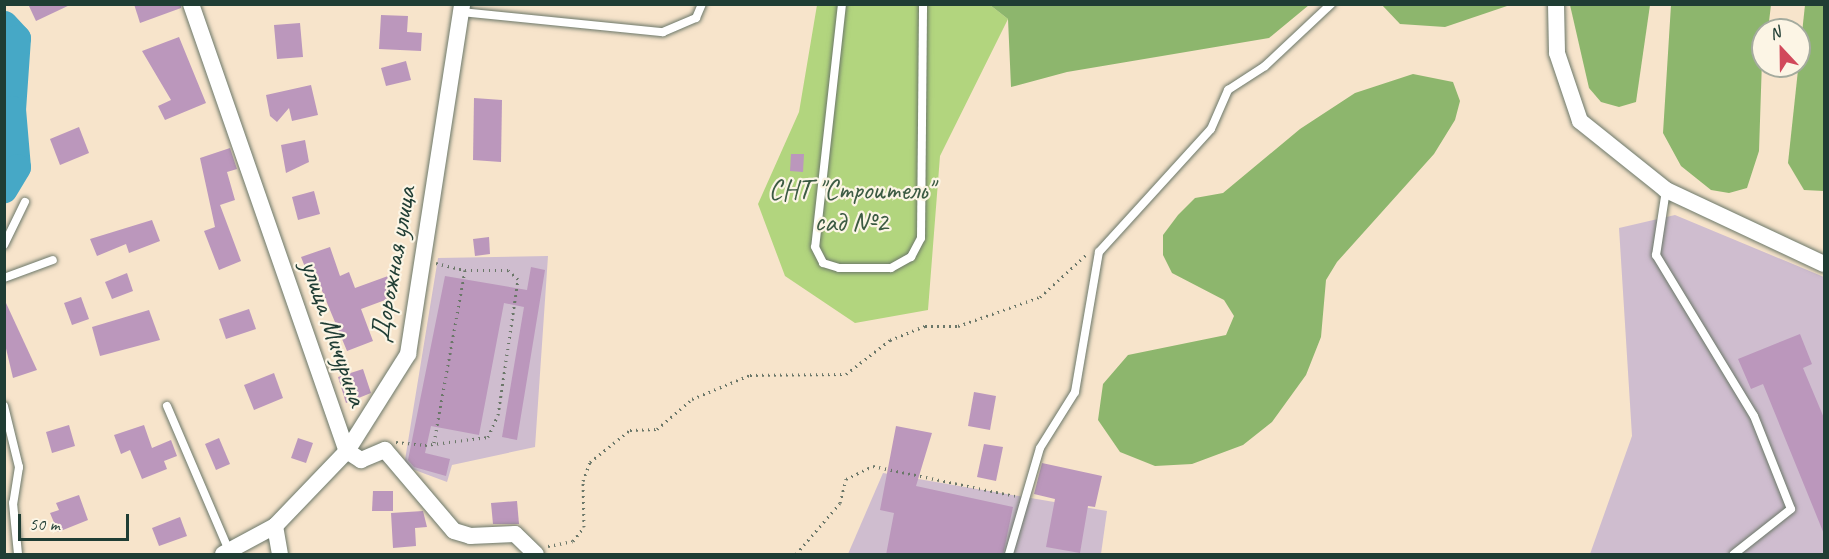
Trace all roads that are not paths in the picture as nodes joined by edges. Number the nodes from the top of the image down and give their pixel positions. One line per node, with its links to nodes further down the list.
1 (191, 4): 16 (street, улица Мичурина)
2 (702, 4): 7 (lane)
3 (842, 4): 4 (lane)
4 (923, 4)
5 (1331, 4): 22 (lane)
6 (1556, 4): 8 (street)
7 (461, 8): 16 (street, Дорожная улица)
8 (1666, 190): 12 (street); 23 (lane)
9 (25, 202): 10 (lane)
10 (4, 244)
11 (53, 260): 13 (lane)
12 (1824, 264)
13 (4, 278)
14 (4, 406): 20 (lane)
15 (167, 406): 19 (lane)
16 (347, 451): 17 (street, Дорожная улица); 18 (street, улица Мичурина)
17 (274, 526): 19 (street, Дорожная улица); 21 (street)
18 (536, 552)
19 (226, 553)
20 (18, 555)
21 (280, 555)
22 (1009, 555)
23 (1734, 555)

